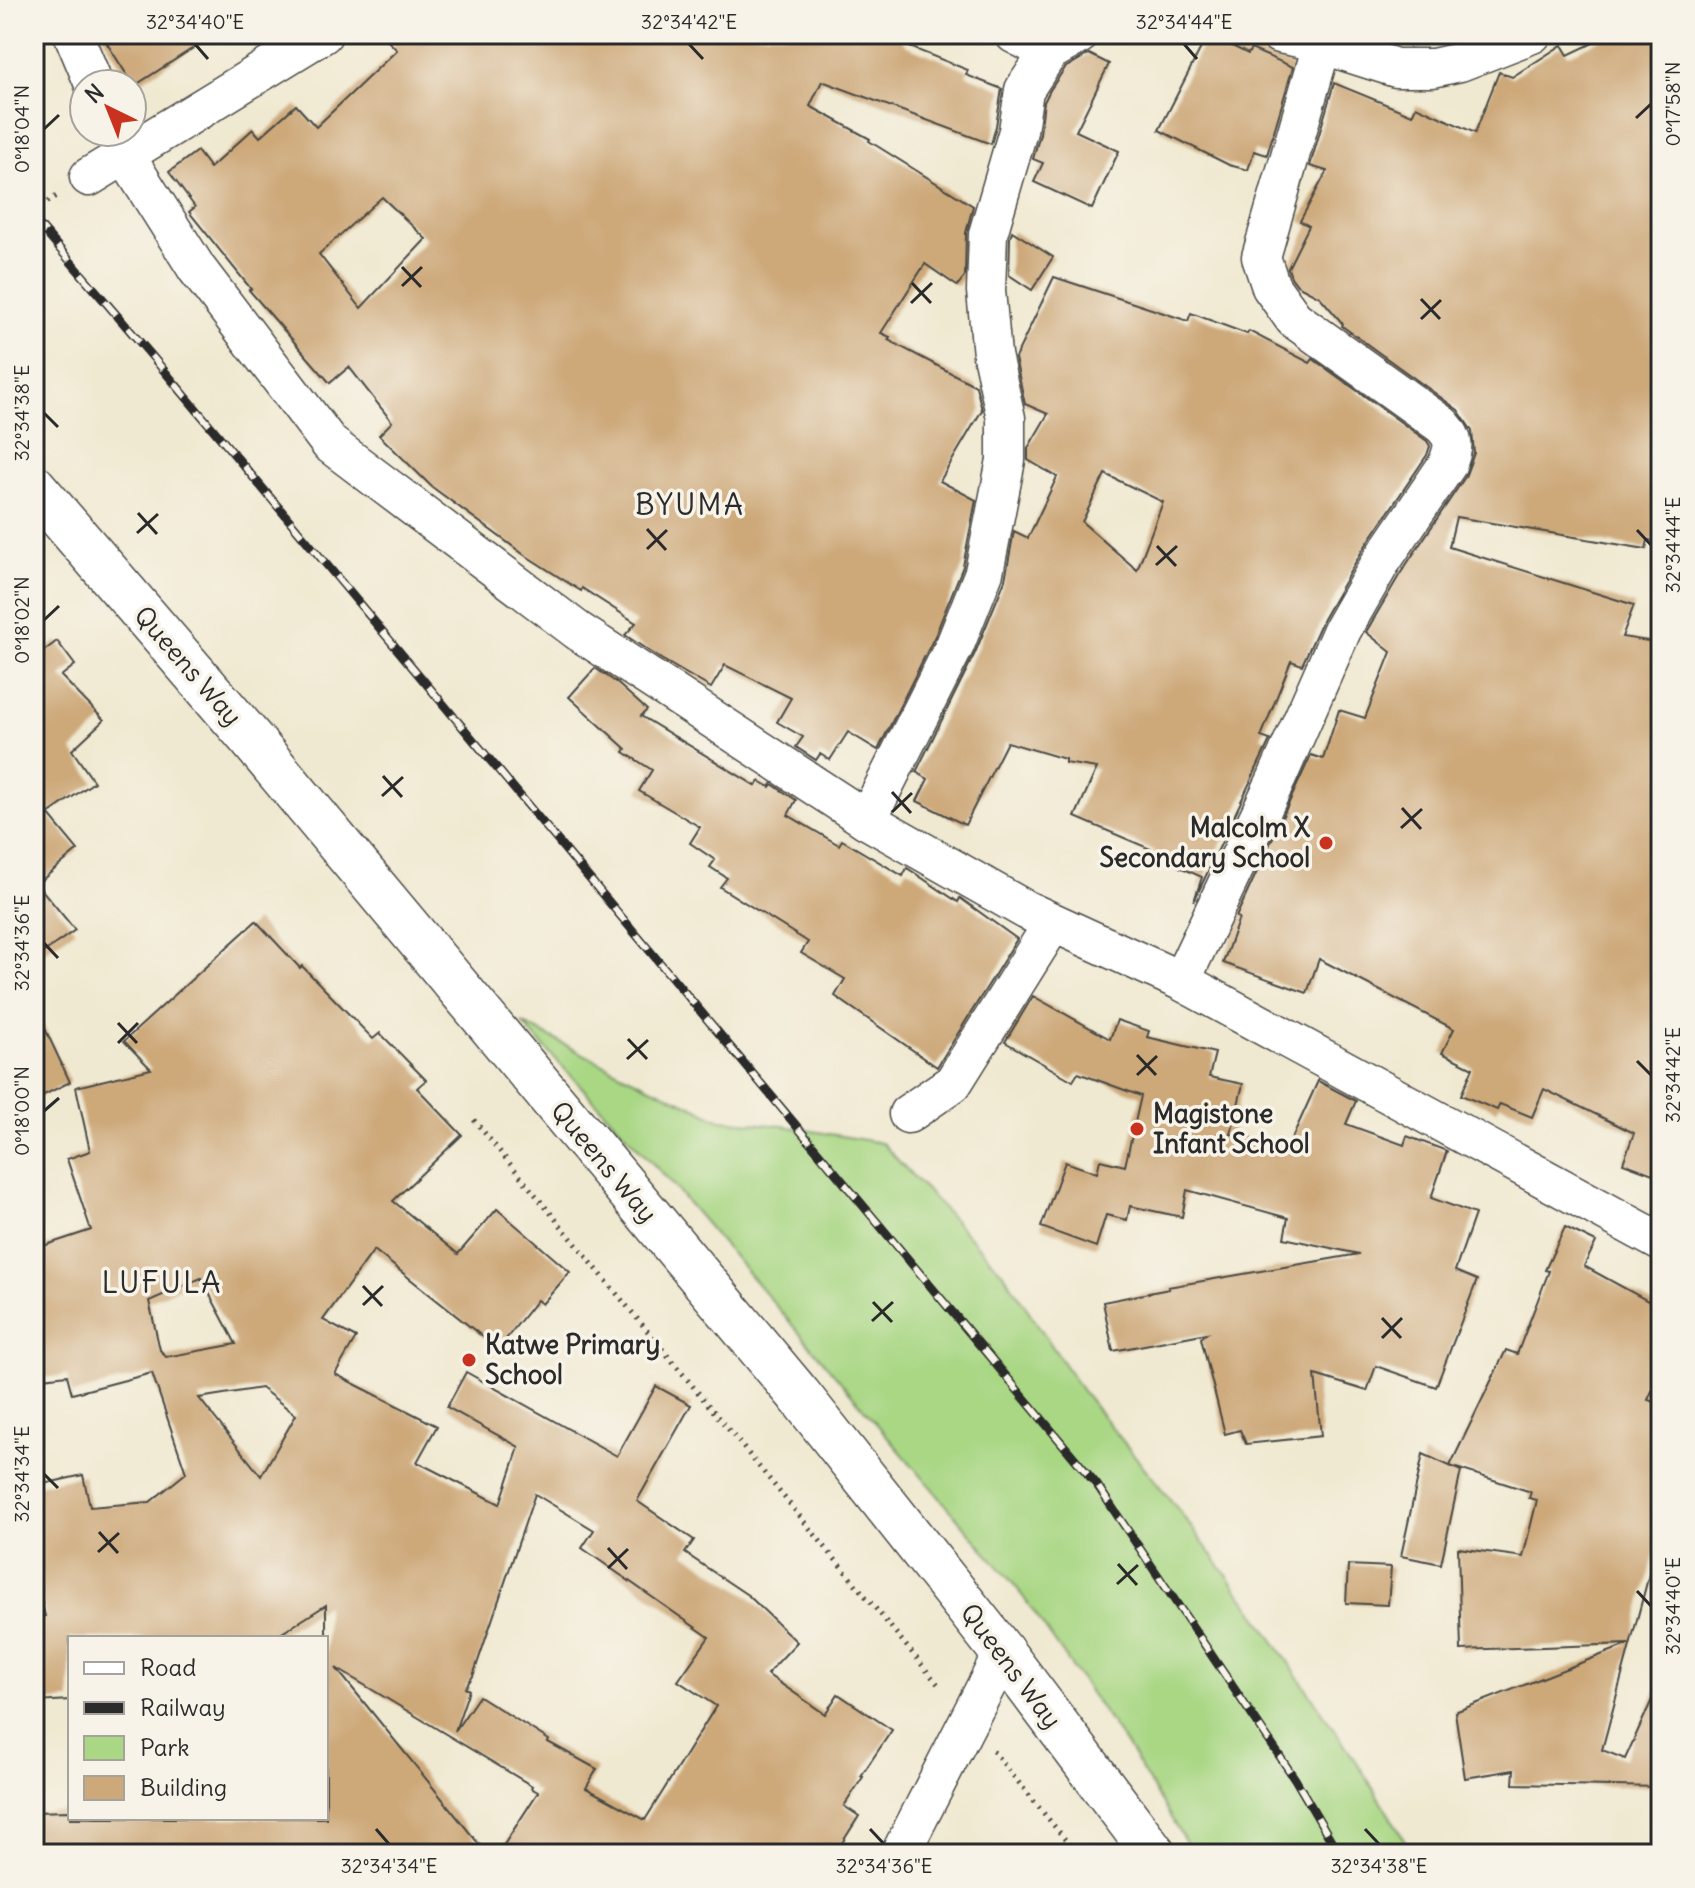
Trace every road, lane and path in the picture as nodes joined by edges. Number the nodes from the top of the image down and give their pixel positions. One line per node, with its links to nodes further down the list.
1 (73, 34): 8 (street)
2 (323, 34): 9 (street)
3 (1014, 34): 6 (street)
4 (1279, 34): 7 (street)
5 (1532, 34): 7 (street)
6 (1065, 43): 14 (street)
7 (1322, 45): 16 (street)
8 (87, 68)
9 (148, 129)
10 (116, 148): 12 (street)
11 (122, 148): 14 (street)
12 (89, 177)
13 (34, 487): 20 (highway, Queens Way)
14 (867, 820): 15 (street)
15 (1053, 923): 16 (street); 17 (street)
16 (1181, 981): 19 (street)
17 (908, 1114)
18 (474, 1120): 21 (path)
19 (1661, 1242)
20 (1003, 1653): 21 (street); 24 (highway, Queens Way)
21 (967, 1720): 22 (street); 23 (path)
22 (900, 1854)
23 (1077, 1854)
24 (1154, 1854)

